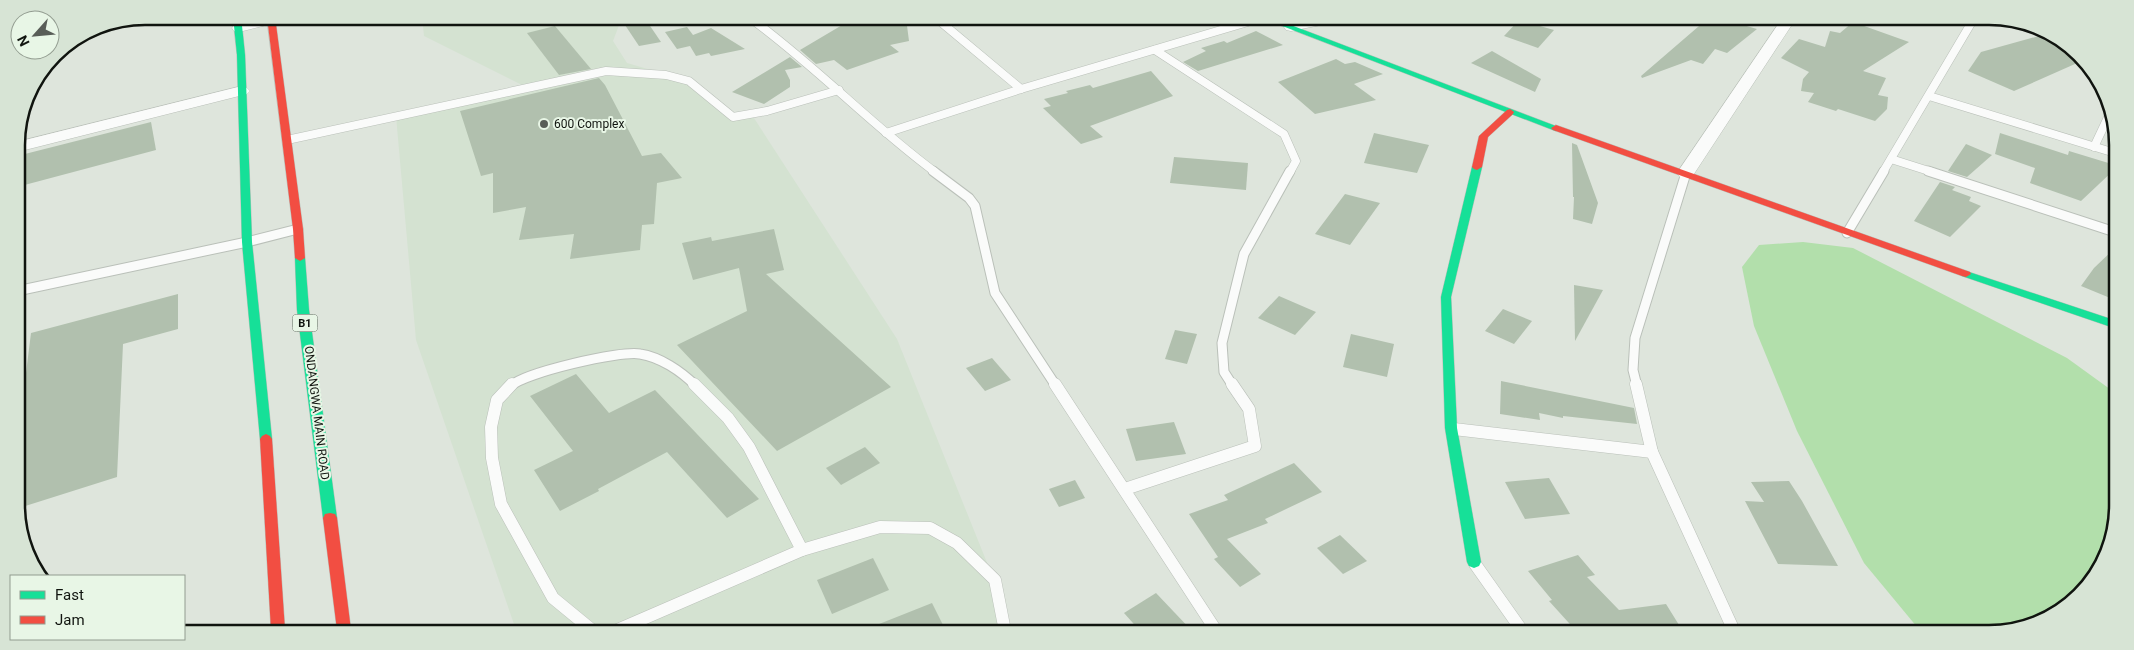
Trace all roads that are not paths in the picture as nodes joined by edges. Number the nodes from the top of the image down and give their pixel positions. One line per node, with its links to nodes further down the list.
1 (238, 25): 14 (main road)
2 (275, 25): 19 (main road, ONDANGWA MAIN ROAD / B1)
3 (759, 25): 12 (lane)
4 (944, 25): 13 (lane)
5 (1238, 25): 11 (lane)
6 (1283, 25): 10 (main road)
7 (1304, 25): 10 (street)
8 (1785, 25): 24 (street)
9 (1970, 25): 15 (lane)
10 (1291, 28): 16 (main road)
11 (1155, 50): 13 (lane); 35 (lane)
12 (839, 90): 18 (lane); 19 (lane)
13 (1021, 90): 18 (lane)
14 (242, 91): 20 (street); 28 (main road)
15 (1928, 96): 21 (lane); 23 (lane)
16 (1510, 112): 24 (main road); 33 (main road)
17 (2106, 119): 21 (lane)
18 (886, 133): 35 (lane)
19 (286, 140): 25 (main road, ONDANGWA MAIN ROAD / B1)
20 (25, 145)
21 (2094, 147): 22 (lane)
22 (2109, 152)
23 (1891, 159): 26 (lane); 27 (lane)
24 (1686, 173): 27 (main road); 34 (lane)
25 (298, 229): 28 (lane); 39 (main road, ONDANGWA MAIN ROAD / B1)
26 (2109, 230)
27 (1847, 233): 32 (main road)
28 (247, 242): 29 (lane); 38 (main road)
29 (46, 285): 30 (lane); 31 (lane)
30 (25, 289)
31 (25, 294)
32 (2109, 322)
33 (1451, 428): 34 (lane); 37 (main road)
34 (1652, 452): 45 (lane)
35 (1125, 489): 43 (lane)
36 (802, 550): 40 (lane); 41 (lane); 42 (lane)
37 (1474, 562): 44 (lane)
38 (278, 625)
39 (343, 625)
40 (586, 625)
41 (627, 625)
42 (1004, 625)
43 (1212, 625)
44 (1518, 625)
45 (1731, 625)

